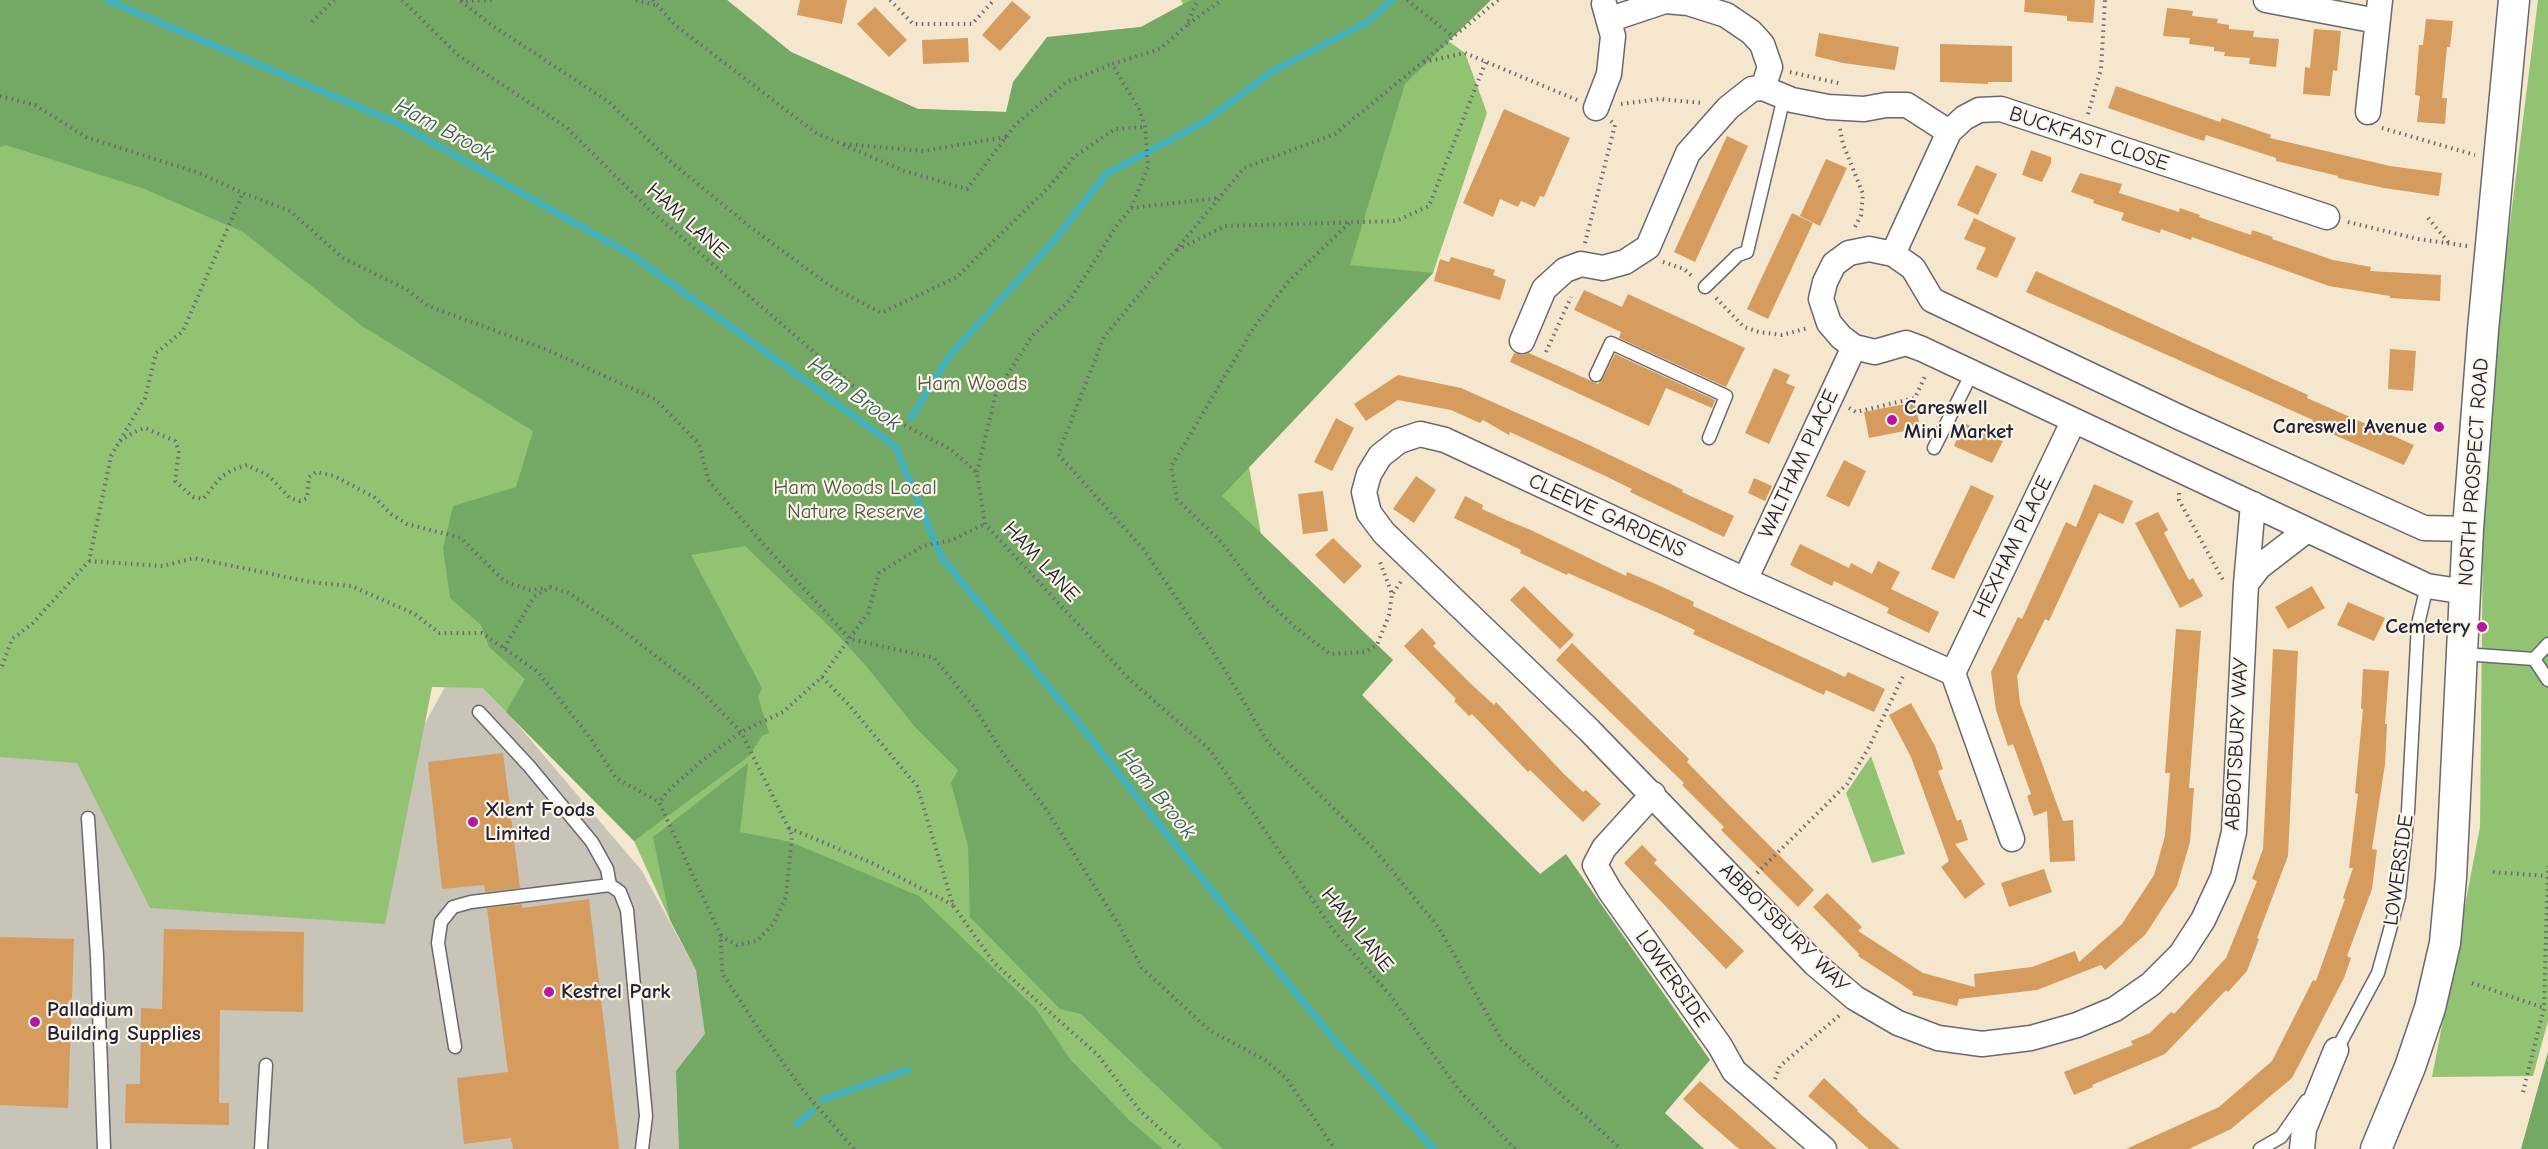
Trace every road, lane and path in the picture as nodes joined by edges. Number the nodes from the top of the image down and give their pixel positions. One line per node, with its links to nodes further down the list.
1 (334, 0): 18 (path)
2 (402, 0): 64 (path, HAM LANE)
3 (460, 0): 4 (path); 31 (path)
4 (493, 0)
5 (636, 0): 16 (path)
6 (653, 0): 16 (path)
7 (890, 0): 8 (path)
8 (994, 0)
9 (1198, 0): 19 (path)
10 (1221, 0): 19 (path)
11 (1498, 0): 20 (path)
12 (2105, 0): 34 (path)
13 (2266, 0): 17 (street)
14 (2514, 0): 36 (street, NORTH PROSPECT ROAD)
15 (1409, 2): 20 (path)
16 (659, 6): 35 (path)
17 (2379, 10): 30 (street)
18 (312, 22)
19 (1186, 26): 23 (path)
20 (1454, 37): 22 (path)
21 (1486, 61): 22 (path); 27 (path); 42 (path)
22 (1424, 62): 38 (path)
23 (1112, 64): 31 (path); 33 (path)
24 (1772, 84): 25 (path); 27 (street); 28 (street); 29 (street); 50 (lane)
25 (1853, 86)
26 (0, 96): 37 (path)
27 (1596, 108): 28 (path); 49 (path)
28 (1728, 108): 48 (street)
29 (1844, 108): 32 (street); 46 (path)
30 (2368, 112): 36 (path)
31 (1145, 127): 39 (path)
32 (1949, 132): 34 (street, BUCKFAST CLOSE); 47 (street, BUCKFAST CLOSE)
33 (1007, 136): 35 (path); 35 (path)
34 (2081, 137): 40 (street, BUCKFAST CLOSE)
35 (840, 143)
36 (2499, 162): 44 (street, NORTH PROSPECT ROAD)
37 (243, 193): 61 (path); 77 (path)
38 (1219, 198): 39 (path); 45 (path)
39 (1131, 208): 64 (path)
40 (2327, 217): 43 (path)
41 (2428, 218): 43 (path)
42 (1349, 223): 45 (path); 69 (path)
43 (2449, 244): 44 (path)
44 (2490, 250): 67 (street, NORTH PROSPECT ROAD)
45 (1175, 251): 116 (path)
46 (1849, 253): 47 (street); 51 (street)
47 (1893, 254): 67 (street)
48 (1627, 261): 49 (street); 50 (path)
49 (1581, 264): 52 (street); 54 (path)
50 (1706, 287): 51 (path)
51 (1826, 316): 53 (street)
52 (1522, 340)
53 (1854, 348): 55 (street); 58 (street, WALTHAM PLACE)
54 (1546, 352)
55 (1972, 373): 59 (street); 62 (lane)
56 (1596, 375): 60 (lane)
57 (1919, 388): 58 (path)
58 (1830, 399): 72 (street, WALTHAM PLACE)
59 (2073, 422): 63 (street); 84 (street, HEXHAM PLACE)
60 (1709, 438)
61 (120, 441): 70 (path); 74 (path)
62 (1934, 448)
63 (2176, 469): 65 (street); 76 (path)
64 (977, 473): 66 (path, HAM LANE)
65 (2253, 504): 68 (street); 76 (street, ABBOTSBURY WAY)
66 (985, 524): 77 (path); 115 (path, HAM LANE)
67 (2469, 529): 75 (street, NORTH PROSPECT ROAD)
68 (2307, 530): 73 (street); 76 (street)
69 (1389, 539): 71 (street, CLEEVE GARDENS); 72 (street, CLEEVE GARDENS)
70 (89, 561): 79 (path); 82 (path)
71 (1413, 564): 89 (street, ABBOTSBURY WAY)
72 (1745, 580): 84 (street, CLEEVE GARDENS)
73 (2427, 586): 75 (street); 105 (lane, LOWERSIDE)
74 (550, 587): 79 (path); 88 (path)
75 (2466, 592): 80 (street, NORTH PROSPECT ROAD)
76 (2245, 594): 89 (street, ABBOTSBURY WAY)
77 (850, 639): 85 (path); 114 (path)
78 (2548, 644): 81 (lane)
79 (504, 648): 90 (path)
80 (2463, 654): 81 (lane); 120 (street, NORTH PROSPECT ROAD)
81 (2534, 659): 86 (lane)
82 (2, 666)
83 (1906, 670): 95 (path)
84 (1953, 673): 93 (street)
85 (822, 677): 88 (path); 99 (path)
86 (2548, 680)
87 (479, 712): 98 (lane)
88 (741, 732): 90 (path); 92 (path)
89 (1653, 795): 108 (street, LOWERSIDE)
90 (659, 802): 100 (path)
91 (88, 818): 109 (lane)
92 (789, 828): 99 (path); 100 (path)
93 (2012, 839)
94 (2548, 866): 97 (path)
95 (1759, 872)
96 (2493, 872): 97 (path)
97 (2548, 876): 102 (path)
98 (610, 885): 104 (lane); 111 (lane)
99 (954, 905): 113 (path)
100 (720, 936): 112 (path)
101 (2472, 983): 102 (path)
102 (2544, 1008): 107 (path)
103 (1840, 1015): 108 (path)
104 (455, 1047)
105 (2336, 1050): 118 (lane, LOWERSIDE); 119 (street)
106 (266, 1065): 110 (lane)
107 (2523, 1092)
108 (1767, 1099): 117 (street, LOWERSIDE)
109 (104, 1149)
110 (261, 1149)
111 (642, 1149)
112 (854, 1149)
113 (1183, 1149)
114 (1335, 1149)
115 (1515, 1149)
116 (1620, 1149)
117 (1824, 1149)
118 (2260, 1149)
119 (2302, 1149)
120 (2376, 1149)

